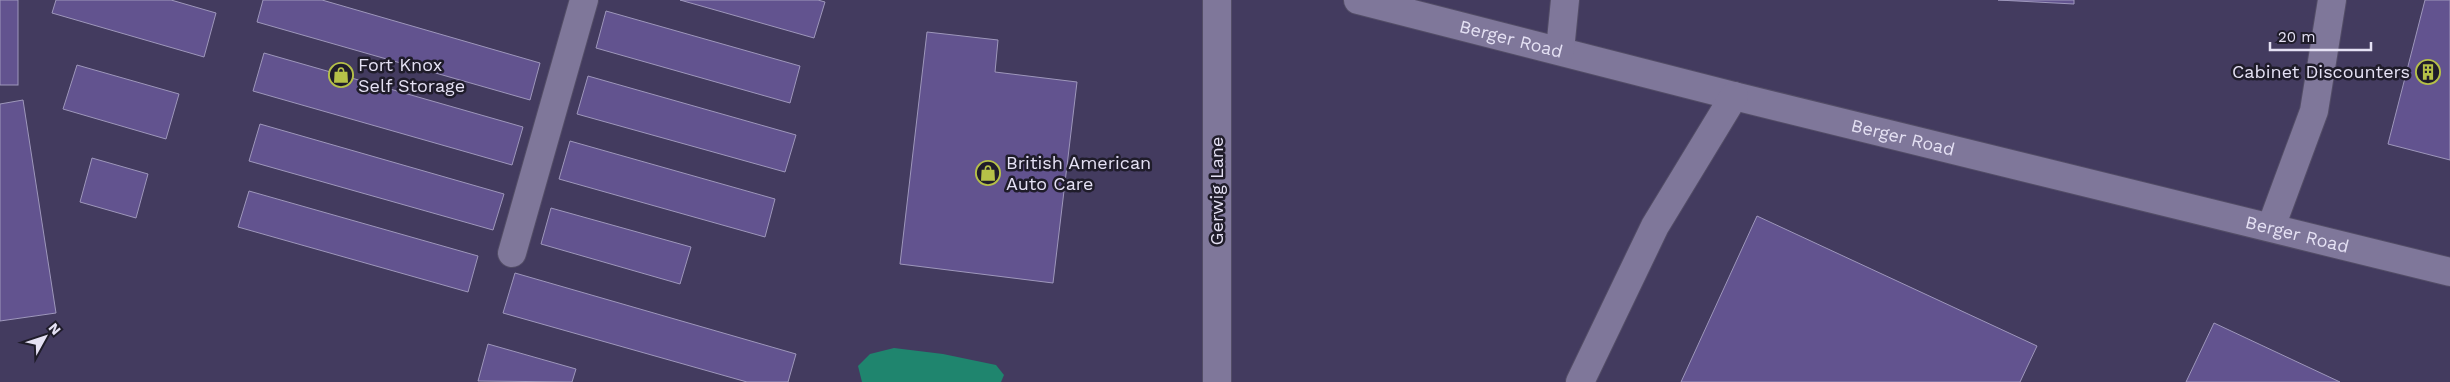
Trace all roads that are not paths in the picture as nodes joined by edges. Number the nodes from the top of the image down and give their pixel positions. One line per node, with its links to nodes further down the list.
1 (584, 0): 10 (street)
2 (1217, 0): 12 (street, Gerwig Lane)
3 (1358, 0): 6 (street, Berger Road)
4 (1565, 0): 7 (street)
5 (2332, 0): 9 (street)
6 (1403, 6): 7 (street, Berger Road)
7 (1560, 50): 8 (street, Berger Road)
8 (1734, 96): 9 (street, Berger Road); 13 (street)
9 (2271, 227): 11 (street, Berger Road)
10 (512, 253)
11 (2450, 272)
12 (1217, 382)
13 (1580, 382)

